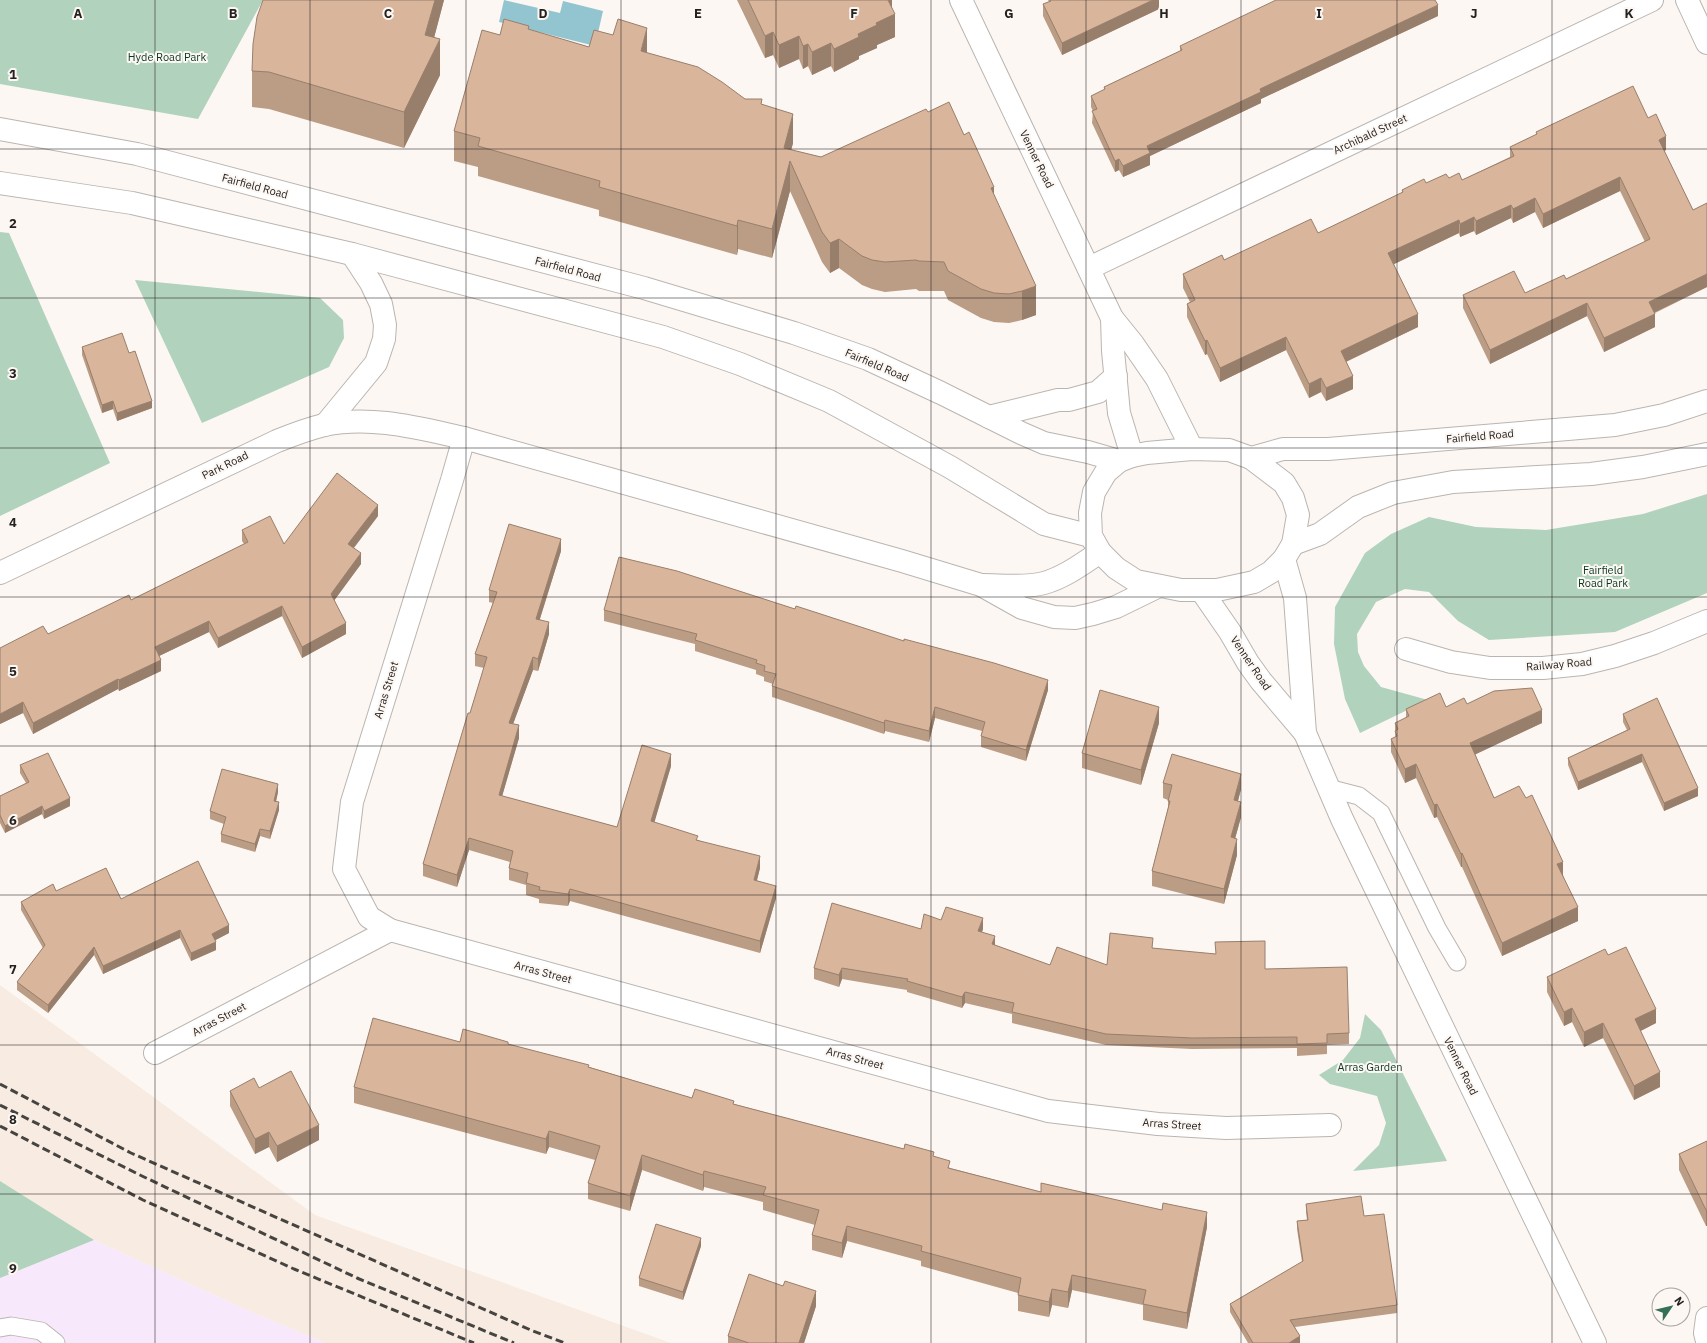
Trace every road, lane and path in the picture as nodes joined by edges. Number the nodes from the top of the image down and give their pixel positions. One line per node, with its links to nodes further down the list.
1 (961, 0): 8 (street, Venner Road)
2 (1652, 0): 8 (street, Archibald Street)
3 (1687, 0): 4 (street)
4 (1707, 43)
5 (0, 129): 12 (street, Fairfield Road)
6 (0, 183): 7 (street)
7 (352, 254): 13 (street); 19 (street)
8 (1088, 268): 9 (street, Venner Road)
9 (1112, 318): 10 (street, Venner Road); 15 (street, Venner Road)
10 (1116, 376): 12 (street); 17 (street, Venner Road)
11 (1707, 401): 18 (street, Fairfield Road)
12 (989, 417): 17 (street, Fairfield Road)
13 (325, 425): 14 (street, Park Road); 21 (street, Park Road)
14 (464, 438): 22 (street); 29 (street, Arras Street)
15 (1192, 448): 17 (street); 18 (street)
16 (1707, 454): 20 (street)
17 (1125, 458): 19 (street)
18 (1251, 458): 20 (street)
19 (1096, 544): 22 (street); 23 (street)
20 (1289, 552): 24 (street); 27 (street, Venner Road)
21 (0, 573)
22 (981, 584): 23 (street)
23 (1159, 586): 24 (street)
24 (1201, 590): 27 (street, Venner Road)
25 (1707, 621): 26 (street, Railway Road)
26 (1406, 649)
27 (1305, 733): 28 (street, Venner Road)
28 (1328, 788): 30 (lane); 37 (street, Venner Road)
29 (390, 930): 31 (street, Arras Street); 32 (street, Arras Street)
30 (1457, 962)
31 (155, 1053)
32 (1330, 1125)
33 (1707, 1318): 35 (street)
34 (0, 1328): 36 (lane)
35 (1707, 1341)
36 (56, 1343)
37 (1595, 1343)

